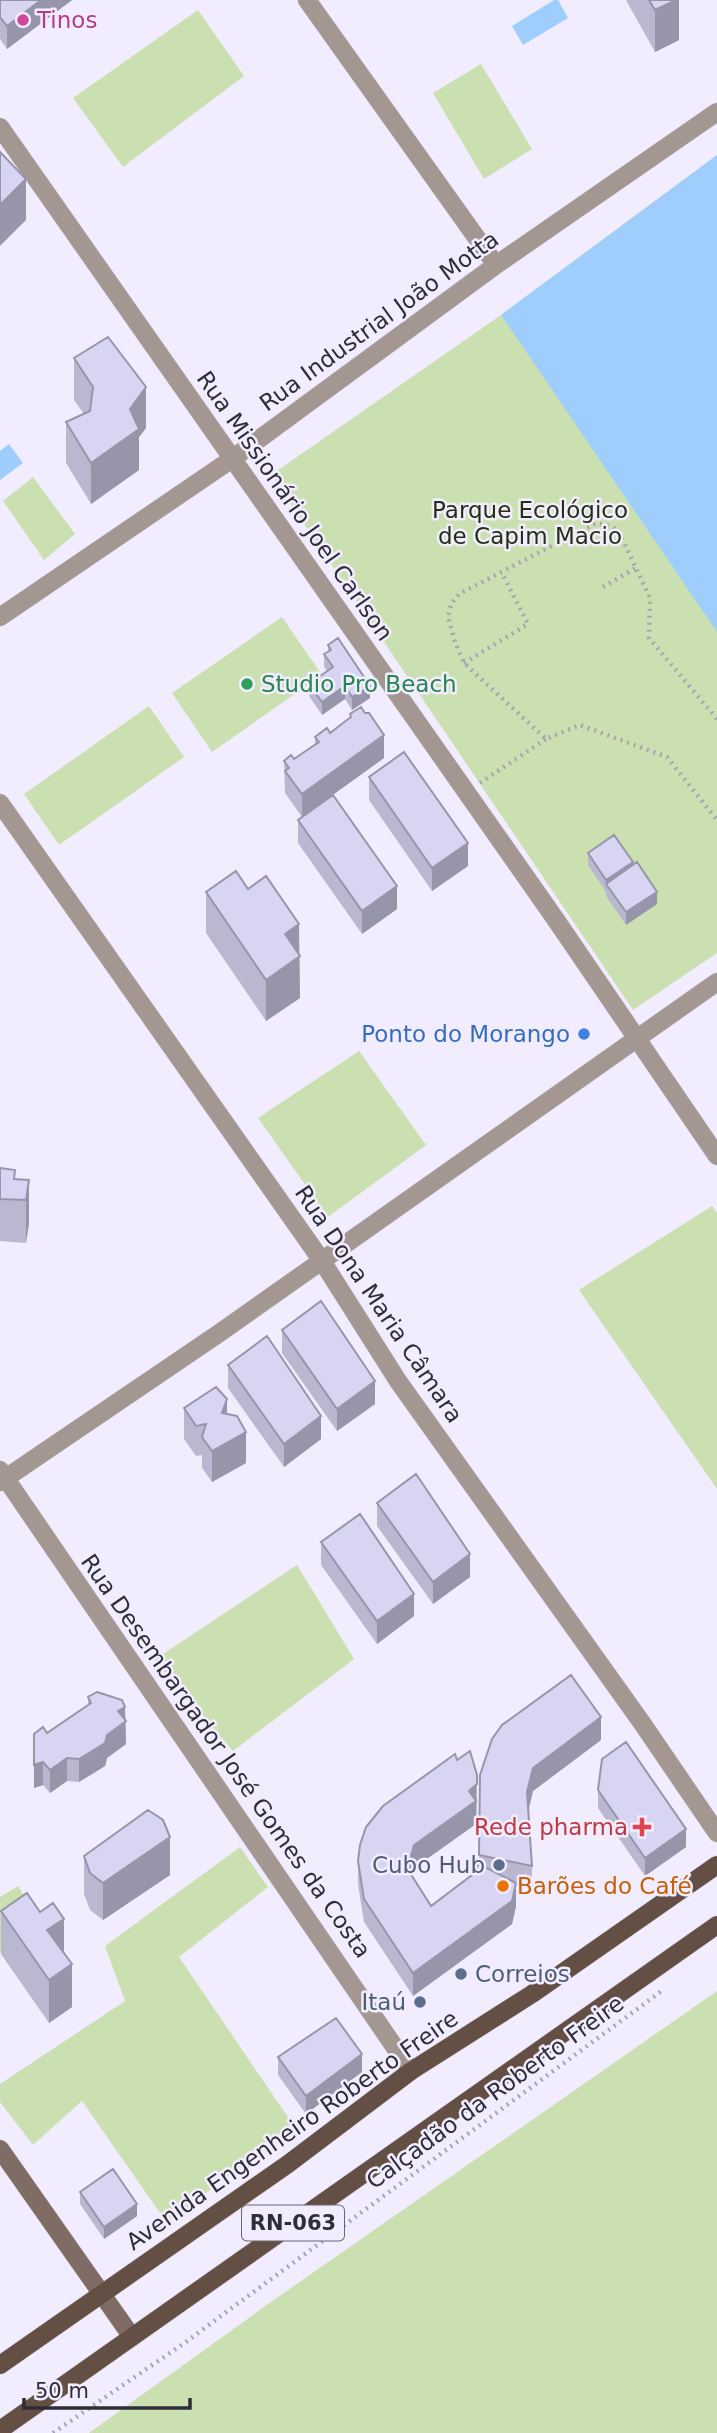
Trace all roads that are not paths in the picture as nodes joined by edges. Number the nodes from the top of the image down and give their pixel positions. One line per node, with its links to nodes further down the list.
1 (307, 0): 4 (street)
2 (717, 112): 4 (street, Rua Industrial João Motta)
3 (0, 127): 5 (street, Rua Missionário Joel Carlson)
4 (496, 265): 5 (street, Rua Industrial João Motta)
5 (232, 459): 6 (street, Rua Industrial João Motta); 9 (street, Rua Missionário Joel Carlson)
6 (0, 617)
7 (0, 803): 11 (street, Rua Dona Maria Câmara)
8 (717, 982): 9 (street)
9 (636, 1041): 10 (street, Rua Missionário Joel Carlson); 11 (street)
10 (717, 1156)
11 (322, 1261): 12 (street); 13 (street, Rua Dona Maria Câmara)
12 (2, 1477): 16 (street, Rua Desembargador José Gomes da Costa)
13 (717, 1833)
14 (717, 1865): 16 (main road, Avenida Engenheiro Roberto Freire / RN-063)
15 (717, 1925): 19 (main road, RN-063)
16 (411, 2071): 18 (main road, Avenida Engenheiro Roberto Freire / RN-063)
17 (0, 2149): 18 (main road)
18 (101, 2293): 19 (main road); 20 (main road, Avenida Engenheiro Roberto Freire / RN-063)
19 (132, 2337): 21 (main road, RN-063)
20 (0, 2365)
21 (0, 2430)

